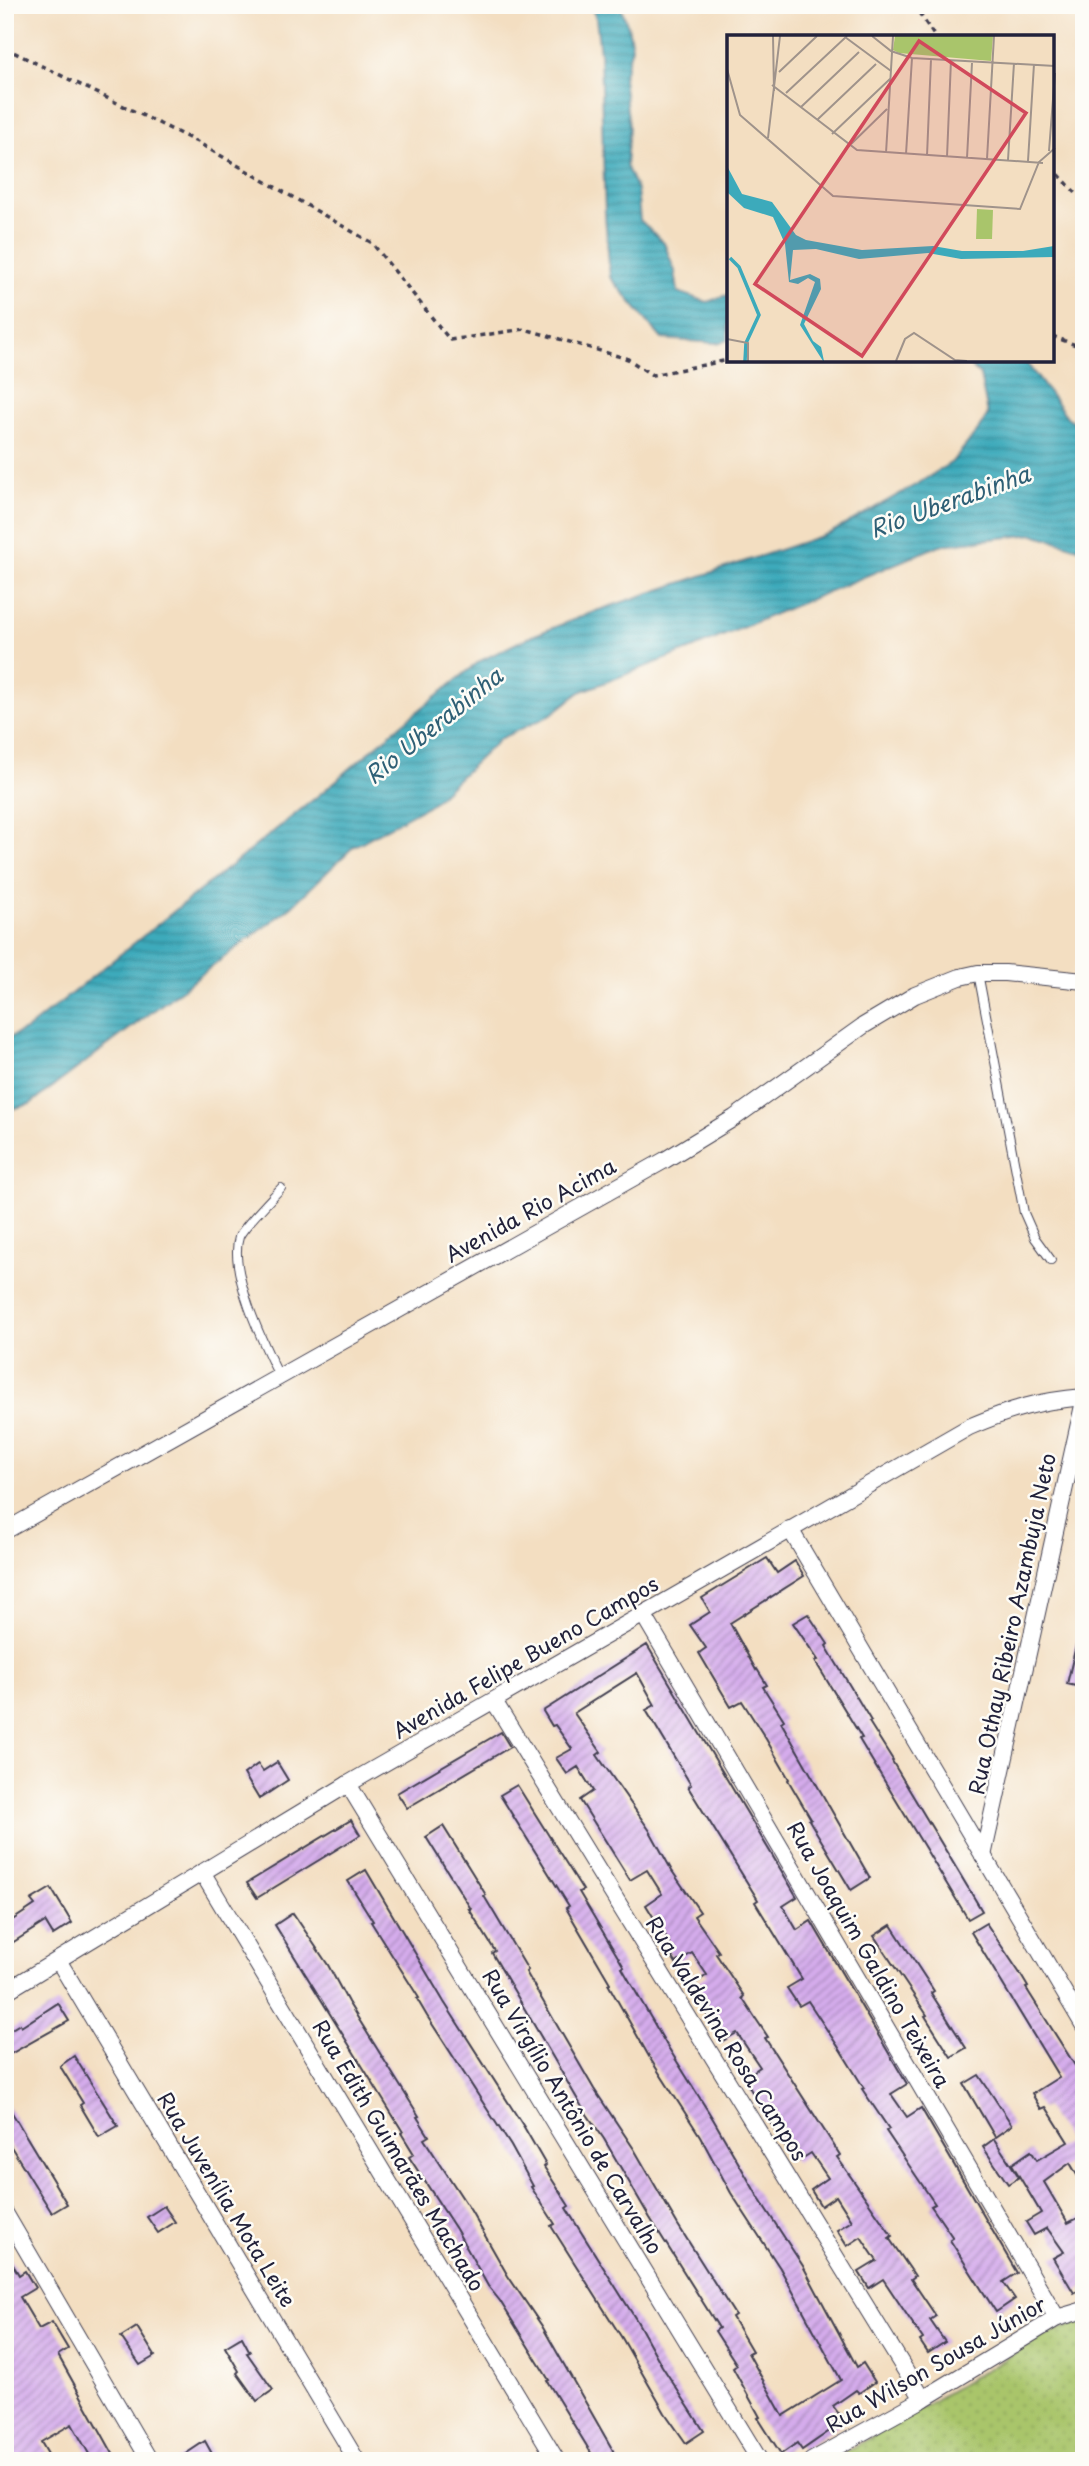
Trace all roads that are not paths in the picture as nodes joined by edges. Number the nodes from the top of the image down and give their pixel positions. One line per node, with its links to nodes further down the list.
1 (978, 973): 2 (street, Avenida Rio Acima); 4 (lane); 5 (street, Avenida Rio Acima)
2 (1084, 981)
3 (281, 1188): 5 (lane)
4 (1051, 1260)
5 (279, 1376): 8 (street, Avenida Rio Acima)
6 (1084, 1399): 7 (street, Avenida Felipe Bueno Campos); 12 (street, Rua Othay Ribeiro Azambuja Neto)
7 (790, 1529): 9 (street, Avenida Felipe Bueno Campos); 12 (street)
8 (5, 1531)
9 (643, 1615): 10 (street, Avenida Felipe Bueno Campos); 19 (street, Rua Joaquim Galdino Teixeira)
10 (494, 1701): 11 (street, Avenida Felipe Bueno Campos); 20 (street, Rua Valdevina Rosa Campos)
11 (348, 1784): 13 (street, Avenida Felipe Bueno Campos); 24 (street, Rua Virgílio Antônio de Carvalho)
12 (983, 1856): 16 (street)
13 (202, 1872): 14 (street, Avenida Felipe Bueno Campos); 23 (street, Rua Edith Guimarães Machado)
14 (58, 1961): 15 (street, Avenida Felipe Bueno Campos); 22 (street, Rua Juvenília Mota Leite)
15 (5, 1992)
16 (1084, 2026)
17 (5, 2213): 21 (street)
18 (1084, 2310): 19 (street, Rua Wilson Sousa Júnior)
19 (1057, 2318): 20 (street, Rua Wilson Sousa Júnior)
20 (923, 2399): 25 (street, Rua Wilson Sousa Júnior)
21 (150, 2461)
22 (357, 2461)
23 (557, 2461)
24 (760, 2461)
25 (811, 2461)

